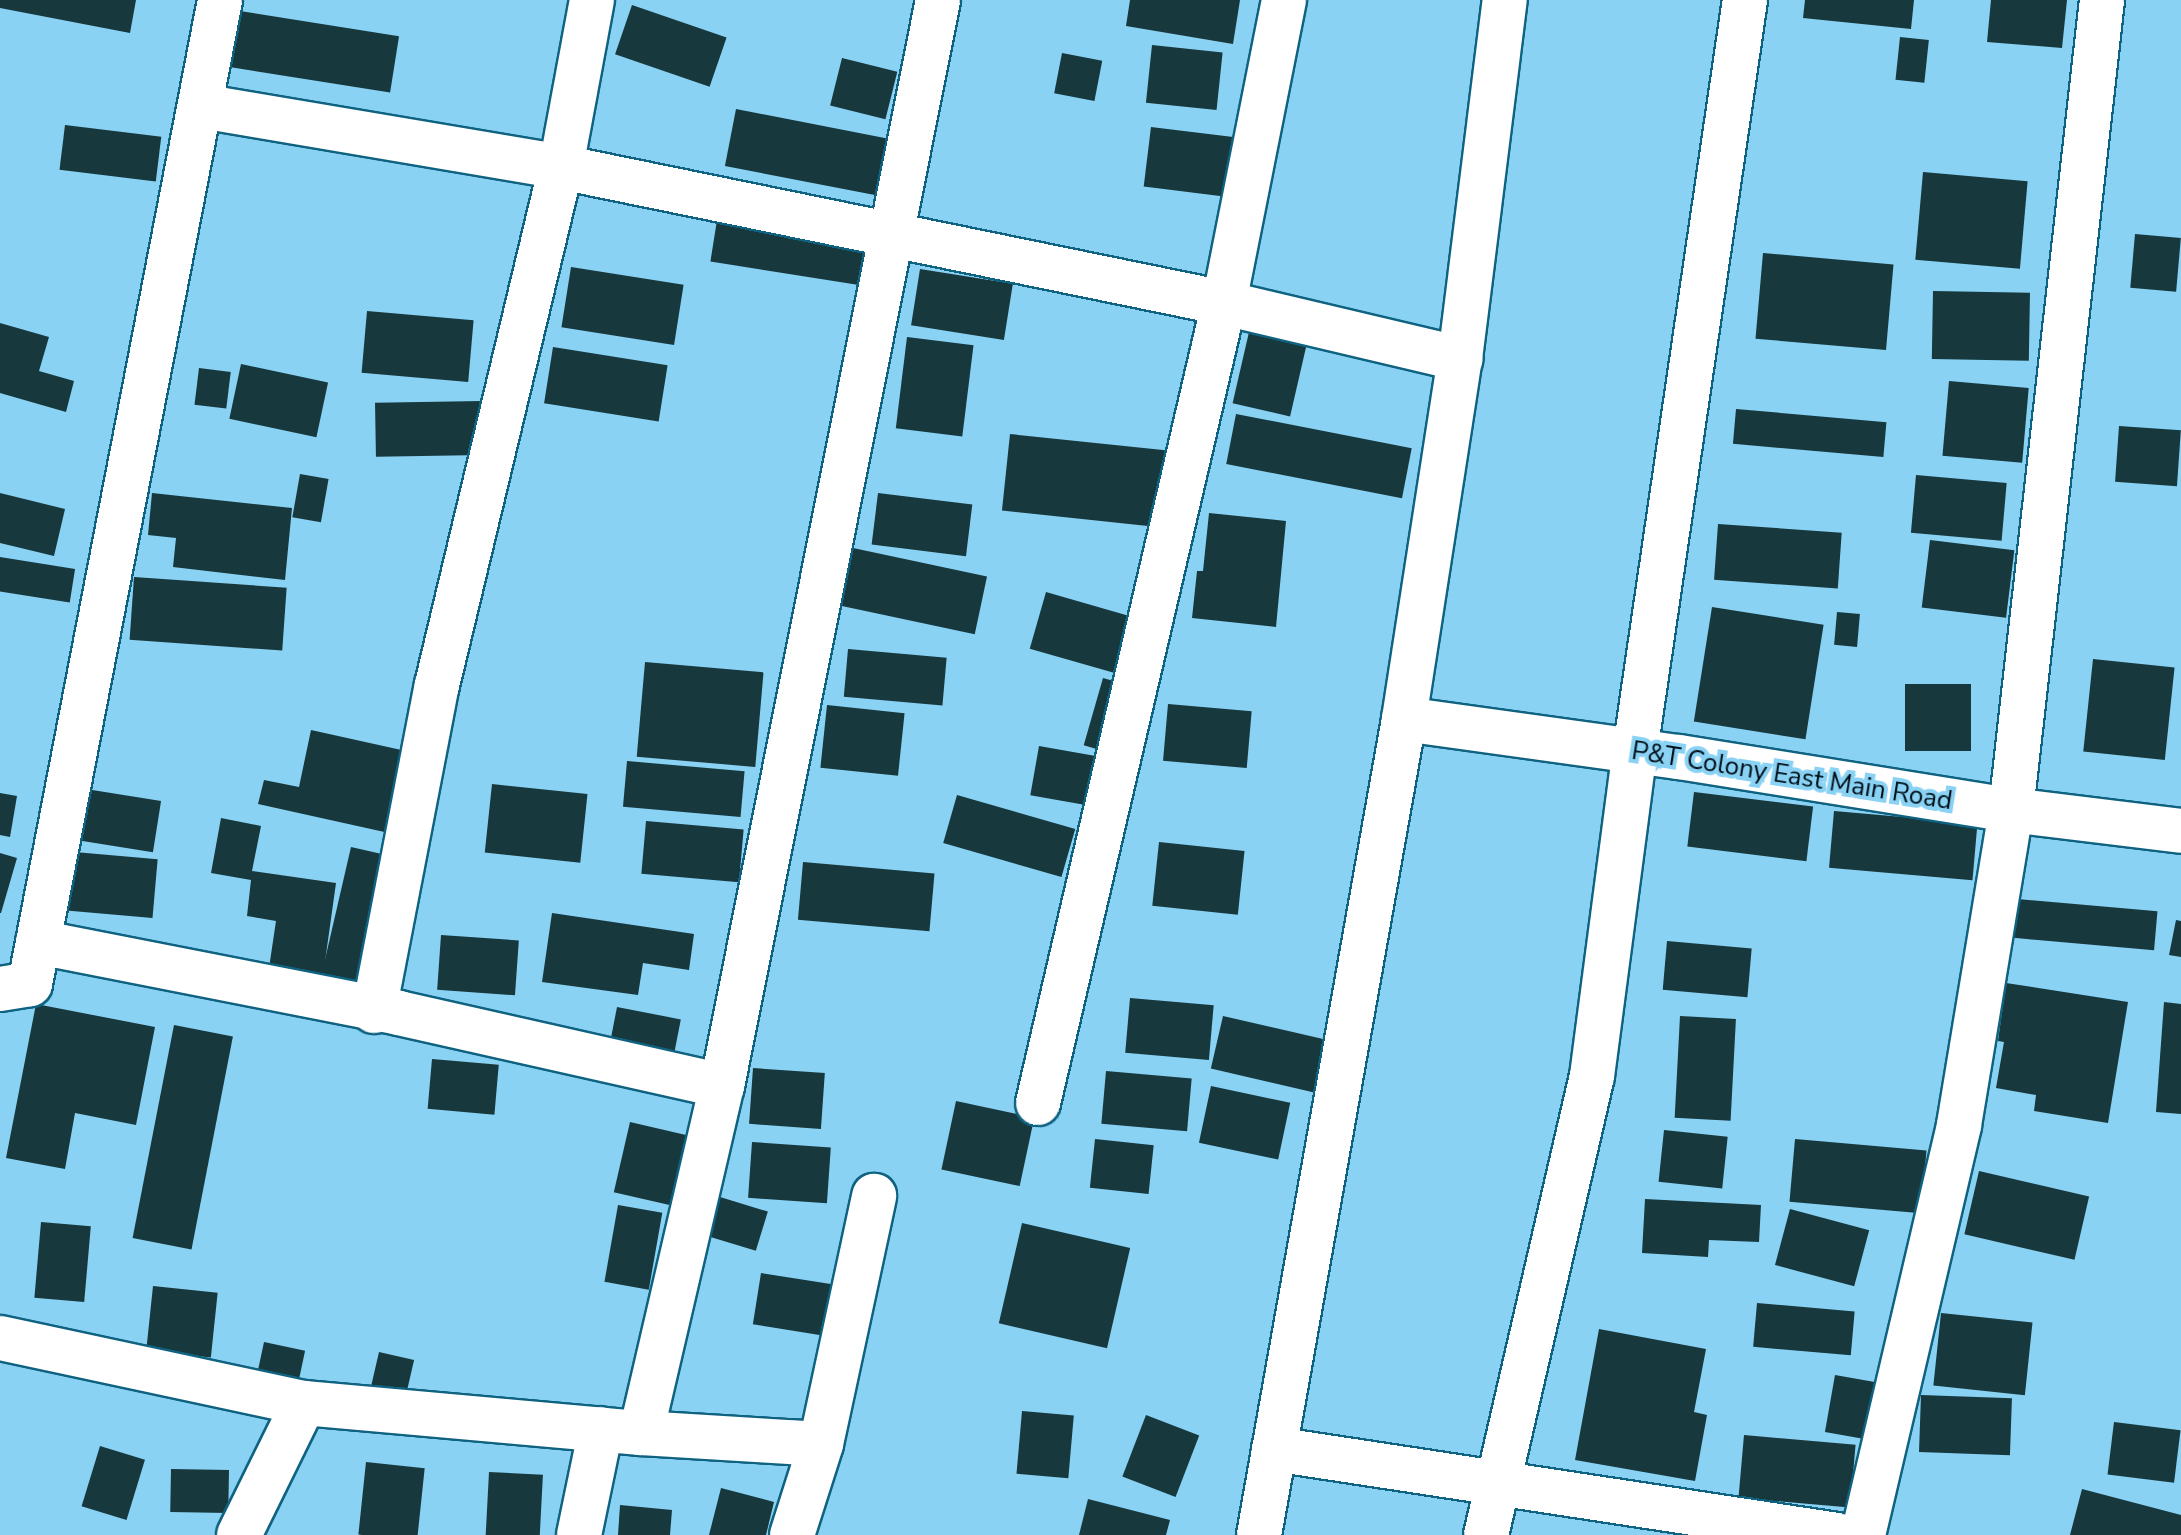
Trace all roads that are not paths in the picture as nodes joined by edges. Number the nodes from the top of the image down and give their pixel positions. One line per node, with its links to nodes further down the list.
1 (220, 0): 8 (street)
2 (592, 0): 9 (street)
3 (938, 0): 10 (street)
4 (1284, 0): 11 (street)
5 (1505, 0): 12 (street)
6 (1745, 0): 14 (street)
7 (2102, 0): 15 (street)
8 (201, 106): 9 (street); 17 (street)
9 (561, 167): 10 (street); 19 (street)
10 (892, 235): 11 (street); 20 (street)
11 (1224, 303): 12 (street); 21 (street)
12 (1460, 359): 13 (street)
13 (1404, 719): 14 (street, P&T Colony East Main Road); 27 (street)
14 (1635, 751): 15 (street, P&T Colony East Main Road); 28 (street)
15 (2011, 810): 16 (street, P&T Colony East Main Road); 35 (street)
16 (2181, 831)
17 (38, 942): 18 (street); 19 (street)
18 (0, 989)
19 (374, 1011): 20 (street)
20 (722, 1086): 25 (street)
21 (1038, 1103)
22 (874, 1196): 26 (street)
23 (0, 1338): 24 (street)
24 (304, 1403): 25 (street); 29 (street)
25 (621, 1431): 26 (street); 30 (street)
26 (821, 1444): 31 (street)
27 (1274, 1449): 28 (street); 32 (street)
28 (1498, 1483): 33 (street); 34 (street)
29 (239, 1535)
30 (579, 1535)
31 (792, 1535)
32 (1259, 1535)
33 (1486, 1535)
34 (1837, 1535)
35 (1863, 1535)

